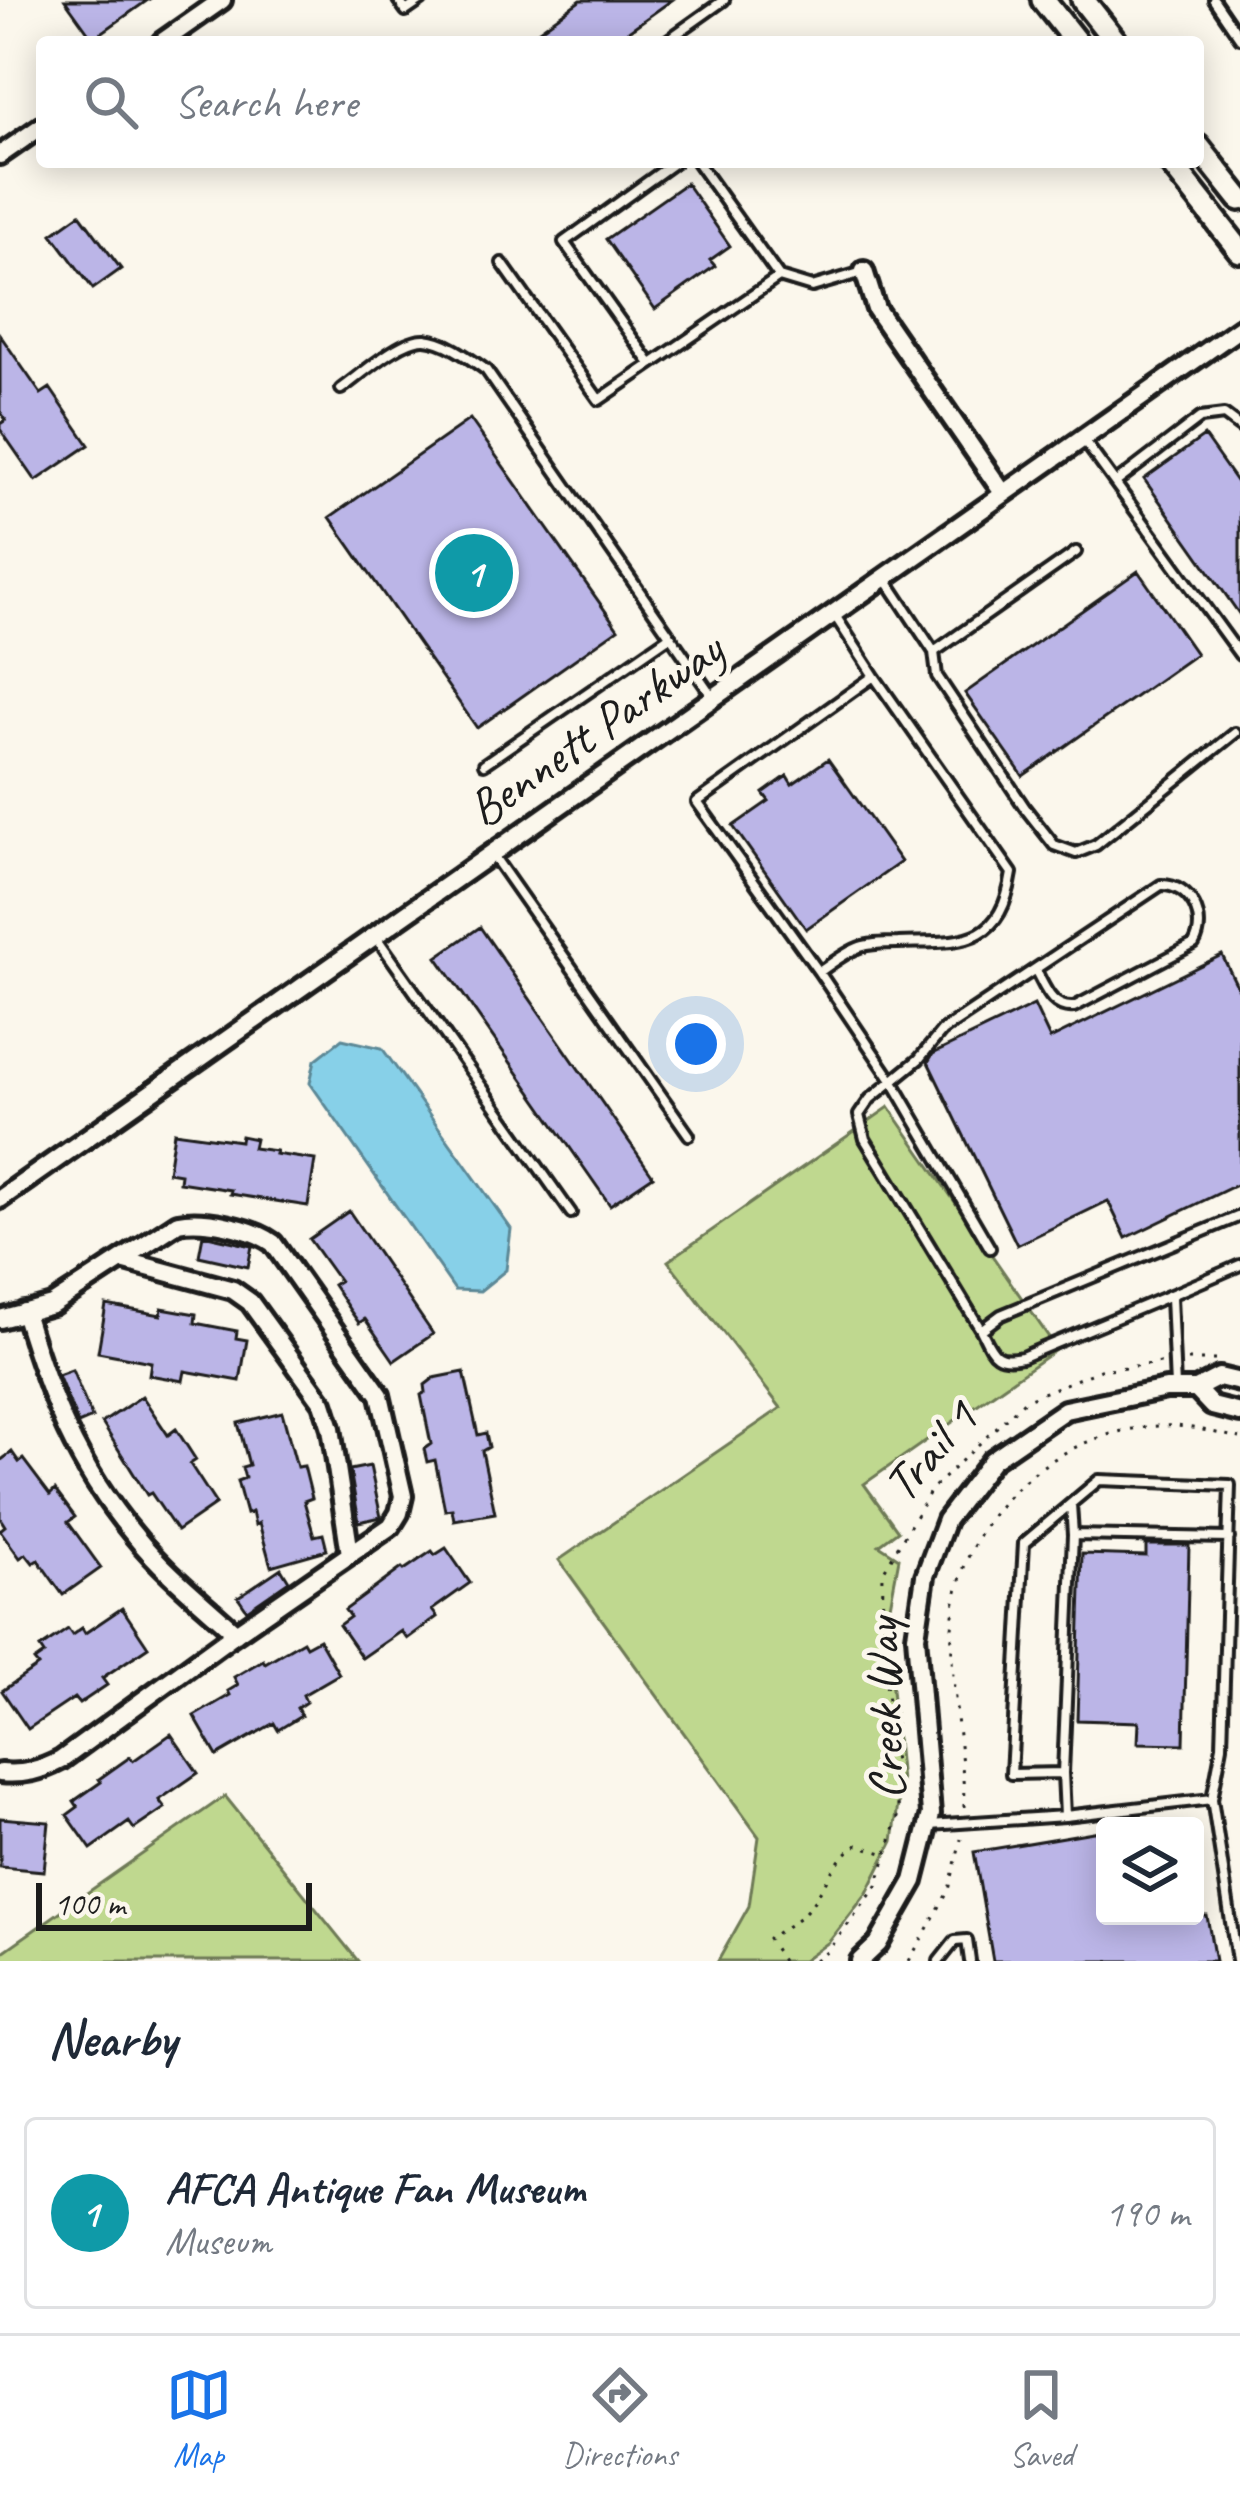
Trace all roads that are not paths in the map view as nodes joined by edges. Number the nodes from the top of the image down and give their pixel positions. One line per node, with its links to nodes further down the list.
1 (222, 0): 8 (street)
2 (398, 0): 3 (lane)
3 (422, 0)
4 (724, 0): 9 (lane)
5 (1043, 0): 10 (street)
6 (1083, 0): 11 (street)
7 (1214, 0): 12 (lane)
8 (171, 36)
9 (673, 36)
10 (1071, 36)
11 (1111, 36)
12 (1240, 38)
13 (36, 130): 15 (street)
14 (1204, 154): 19 (street)
15 (0, 155)
16 (667, 168): 25 (lane)
17 (701, 168): 23 (lane)
18 (1175, 168): 20 (street)
19 (1240, 199)
20 (1240, 251)
21 (502, 263): 25 (lane)
22 (864, 272): 23 (lane); 30 (street)
23 (779, 277): 25 (lane)
24 (1240, 328): 28 (street, Bennett Parkway)
25 (651, 364)
26 (341, 388): 34 (lane)
27 (1240, 427): 29 (lane)
28 (1082, 438): 29 (lane); 30 (street, Bennett Parkway)
29 (1115, 484): 36 (lane)
30 (1003, 493): 32 (street, Bennett Parkway)
31 (1076, 552): 35 (lane)
32 (884, 577): 33 (street, Bennett Parkway); 35 (lane)
33 (833, 613): 37 (lane); 38 (street, Bennett Parkway)
34 (670, 636): 38 (lane); 40 (lane)
35 (934, 652): 39 (lane)
36 (1240, 655)
37 (874, 676): 44 (lane); 44 (lane)
38 (712, 698): 41 (street, Bennett Parkway)
39 (1235, 733)
40 (484, 764)
41 (492, 853): 42 (street, Bennett Parkway); 46 (lane)
42 (375, 935): 47 (street, Bennett Parkway); 48 (lane)
43 (1035, 969): 43 (lane); 45 (lane)
44 (819, 972): 45 (lane)
45 (893, 1082): 50 (lane); 56 (lane)
46 (689, 1135)
47 (0, 1199)
48 (572, 1213)
49 (1240, 1216): 56 (lane)
50 (990, 1249)
51 (122, 1260): 54 (street); 64 (street); 64 (street)
52 (1240, 1265): 53 (lane)
53 (1171, 1297): 56 (lane); 58 (lane)
54 (24, 1312): 55 (street); 65 (street)
55 (0, 1319)
56 (981, 1330)
57 (1240, 1382): 59 (street, Creek Way)
58 (1175, 1389): 59 (street, Creek Way); 70 (street, Creek Way)
59 (1196, 1389): 60 (street, Creek Way)
60 (1240, 1414)
61 (1071, 1504): 62 (lane); 63 (lane); 67 (lane)
62 (1073, 1535): 63 (lane); 67 (lane)
63 (1229, 1538): 68 (lane)
64 (350, 1554): 65 (street)
65 (236, 1633): 66 (street)
66 (0, 1773)
67 (1063, 1773): 69 (lane)
68 (1212, 1799): 69 (lane); 74 (lane)
69 (1065, 1816): 70 (lane)
70 (928, 1826): 71 (street, Creek Way)
71 (860, 1961)
72 (939, 1961): 73 (lane)
73 (970, 1961)
74 (1237, 1961)

